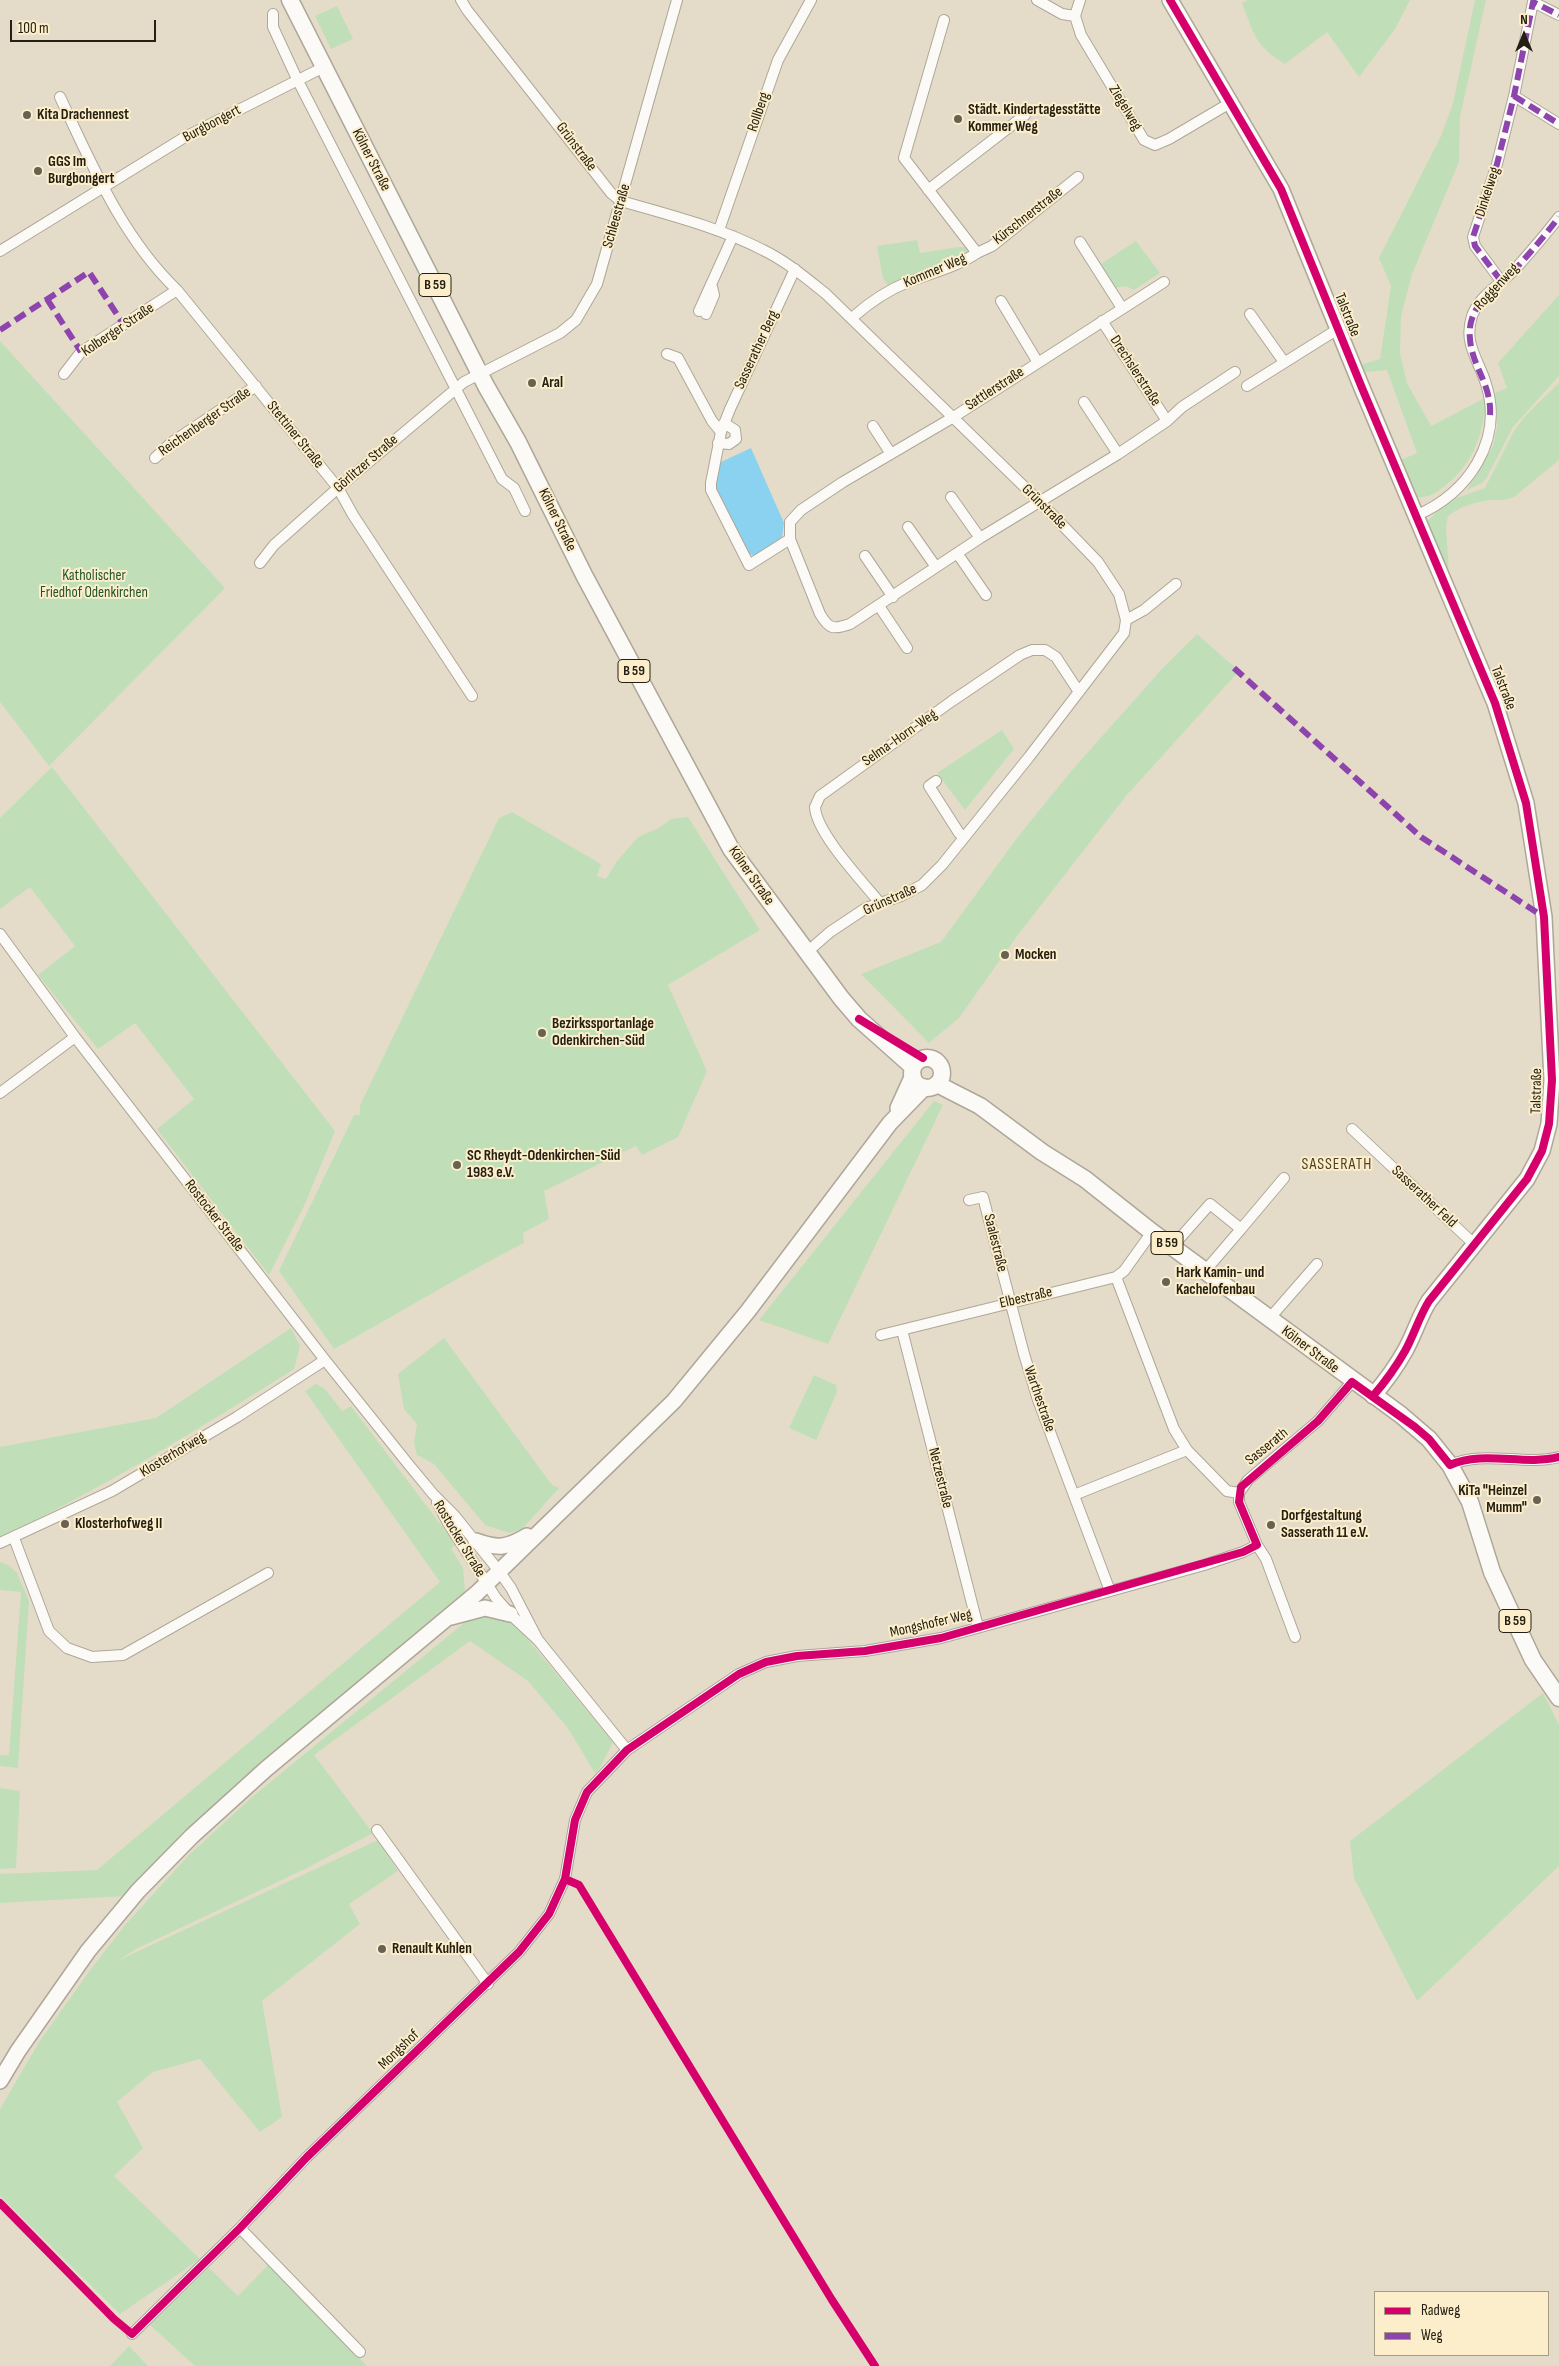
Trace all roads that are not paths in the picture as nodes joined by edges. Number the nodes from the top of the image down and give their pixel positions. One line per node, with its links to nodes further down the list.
1 (290, 0): 13 (main road, Kölner Straße / B 59)
2 (461, 0): 23 (street, Grünstraße)
3 (677, 0): 23 (street, Schleestraße)
4 (811, 0): 25 (street, Rollberg)
5 (1037, 0): 11 (street)
6 (1080, 0): 11 (street)
7 (1170, 0): 17 (main road, Talstraße)
8 (1533, 1): 10 (street, Dinkelweg); 15 (street, Dinkelweg)
9 (273, 14): 14 (street, Kölner Straße)
10 (1559, 15)
11 (1075, 16): 17 (street, Ziegelweg)
12 (944, 20): 22 (street, Kommer Weg)
13 (324, 67): 14 (street, Burgbongert); 45 (main road, Kölner Straße / B 59)
14 (297, 79): 21 (street, Burgbongert); 49 (street, Kölner Straße)
15 (1514, 96): 19 (street); 31 (street, Dinkelweg)
16 (60, 97): 21 (street)
17 (1230, 103): 40 (main road, Talstraße)
18 (1025, 115): 22 (street)
19 (1559, 124)
20 (1078, 177): 29 (street, Kürschnerstraße)
21 (102, 186): 28 (street, Burgbongert); 33 (street, Stettiner Straße)
22 (928, 190): 29 (street, Kommer Weg)
23 (621, 201): 25 (street, Grünstraße); 45 (street, Schleestraße)
24 (1559, 217): 31 (street, Roggenweg)
25 (719, 230): 26 (street, Grünstraße)
26 (733, 236): 30 (street, Grünstraße); 36 (street)
27 (1080, 242): 35 (street)
28 (0, 251)
29 (977, 253): 38 (street, Kommer Weg)
30 (795, 269): 38 (street, Grünstraße); 54 (street, Sasserather Berg)
31 (1501, 281): 63 (street, Roggenweg)
32 (1164, 282): 35 (street, Sattlerstraße)
33 (177, 290): 46 (street, Kolberger Straße); 47 (street, Stettiner Straße)
34 (1001, 301): 42 (street, Sattlerstraße)
35 (1122, 308): 39 (street, Sattlerstraße)
36 (703, 313)
37 (1250, 314): 43 (street)
38 (852, 318): 51 (street, Grünstraße)
39 (1102, 320): 42 (street, Sattlerstraße); 52 (street, Drechslerstraße)
40 (1338, 329): 43 (street, Talstraße); 63 (main road, Talstraße)
41 (667, 354): 54 (street)
42 (1037, 361): 51 (street, Sattlerstraße)
43 (1284, 362): 48 (street, Talstraße)
44 (1235, 372): 52 (street, Drechslerstraße)
45 (479, 373): 49 (street, Görlitzer Straße); 83 (main road, Kölner Straße / B 59)
46 (64, 374)
47 (256, 386): 58 (street, Reichenberger Straße); 59 (street, Stettiner Straße)
48 (1247, 386)
49 (456, 389): 59 (street, Görlitzer Straße); 62 (street, Kölner Straße)
50 (1084, 402): 57 (street)
51 (952, 418): 56 (street, Sattlerstraße); 61 (street, Grünstraße)
52 (1168, 421): 57 (street, Drechslerstraße)
53 (873, 426): 56 (street)
54 (723, 427): 55 (street, Sasserather Berg); 55 (street)
55 (718, 443): 66 (street, Sasserather Berg)
56 (891, 454): 66 (street, Sattlerstraße)
57 (1118, 454): 61 (street, Drechslerstraße)
58 (155, 458)
59 (338, 488): 69 (street, Görlitzer Straße); 78 (street, Stettiner Straße)
60 (951, 497): 65 (street)
61 (1040, 502): 65 (street, Drechslerstraße); 75 (street, Grünstraße)
62 (525, 511)
63 (1417, 514): 94 (main road, Talstraße)
64 (908, 527): 70 (street)
65 (980, 538): 67 (street, Drechslerstraße)
66 (790, 539): 74 (street, Drechslerstraße)
67 (957, 552): 70 (street, Drechslerstraße); 72 (street)
68 (864, 556): 73 (street)
69 (260, 563)
70 (936, 567): 73 (street, Drechslerstraße)
71 (1176, 584): 75 (street)
72 (986, 595)
73 (892, 596): 74 (street, Drechslerstraße)
74 (879, 606): 76 (street)
75 (1126, 620): 77 (street, Grünstraße)
76 (908, 648)
77 (1079, 692): 80 (street, Grünstraße); 81 (street, Selma-Horn-Weg)
78 (472, 696)
79 (936, 781): 80 (street)
80 (964, 837): 81 (street, Grünstraße)
81 (880, 904): 83 (street, Grünstraße)
82 (0, 934): 84 (street, Rostocker Straße)
83 (806, 953): 85 (main road, Kölner Straße / B 59)
84 (75, 1037): 87 (street); 103 (street, Rostocker Straße)
85 (916, 1067): 86 (main road, Kölner Straße / B 59); 86 (main road, Kölner Straße / B 59); 88 (main road)
86 (935, 1081): 88 (main road); 93 (main road, Kölner Straße / B 59)
87 (0, 1093)
88 (890, 1123): 109 (main road)
89 (1352, 1129): 94 (street, Sasserather Feld)
90 (1284, 1178): 92 (street)
91 (969, 1200): 99 (street, Saalestraße)
92 (1241, 1229): 95 (street); 97 (street)
93 (1152, 1232): 95 (main road, Kölner Straße / B 59); 98 (street)
94 (1474, 1245): 105 (main road, Talstraße)
95 (1172, 1247): 97 (main road, Kölner Straße / B 59)
96 (1317, 1264): 100 (street, Kölner Straße)
97 (1205, 1271): 100 (main road, Kölner Straße / B 59)
98 (1116, 1277): 99 (street, Elbestraße); 106 (street)
99 (1010, 1302): 101 (street, Elbestraße); 112 (street, Warthestraße)
100 (1269, 1320): 104 (main road, Kölner Straße / B 59)
101 (902, 1330): 102 (street, Elbestraße); 123 (street, Netzestraße)
102 (881, 1335)
103 (325, 1360): 111 (street, Rostocker Straße); 113 (street, Klosterhofweg)
104 (1352, 1382): 105 (main road, Kölner Straße / B 59); 110 (street, Sasserath)
105 (1373, 1396): 108 (main road, Kölner Straße / B 59)
106 (1187, 1450): 110 (street); 112 (street)
107 (1559, 1457): 108 (street)
108 (1450, 1465): 126 (main road, Kölner Straße / B 59)
109 (583, 1491): 114 (main road); 117 (main road)
110 (1239, 1493): 116 (street)
111 (433, 1494): 114 (street, Rostocker Straße); 119 (street, Rostocker Straße)
112 (1074, 1495): 120 (street, Warthestraße)
113 (14, 1538): 115 (street, Klosterhofweg); 118 (street)
114 (476, 1541): 117 (street, Rostocker Straße)
115 (0, 1543)
116 (1257, 1545): 120 (street, Mongshofer Weg); 124 (street)
117 (499, 1571): 119 (main road); 125 (street, Rostocker Straße)
118 (268, 1573)
119 (486, 1584): 121 (street, Rostocker Straße); 122 (main road)
120 (1110, 1591): 123 (street, Mongshofer Weg)
121 (510, 1614): 122 (main road); 125 (street, Rostocker Straße)
122 (447, 1618): 130 (main road)
123 (978, 1627): 127 (street, Mongshofer Weg)
124 (1295, 1638)
125 (538, 1640): 127 (street)
126 (1559, 1698)
127 (627, 1750): 129 (street, Mongshof)
128 (377, 1830): 129 (street)
129 (488, 1984): 131 (street, Mongshof)
130 (0, 2081)
131 (240, 2228): 132 (street, Mongshof); 133 (street)
132 (132, 2334)
133 (360, 2352)

